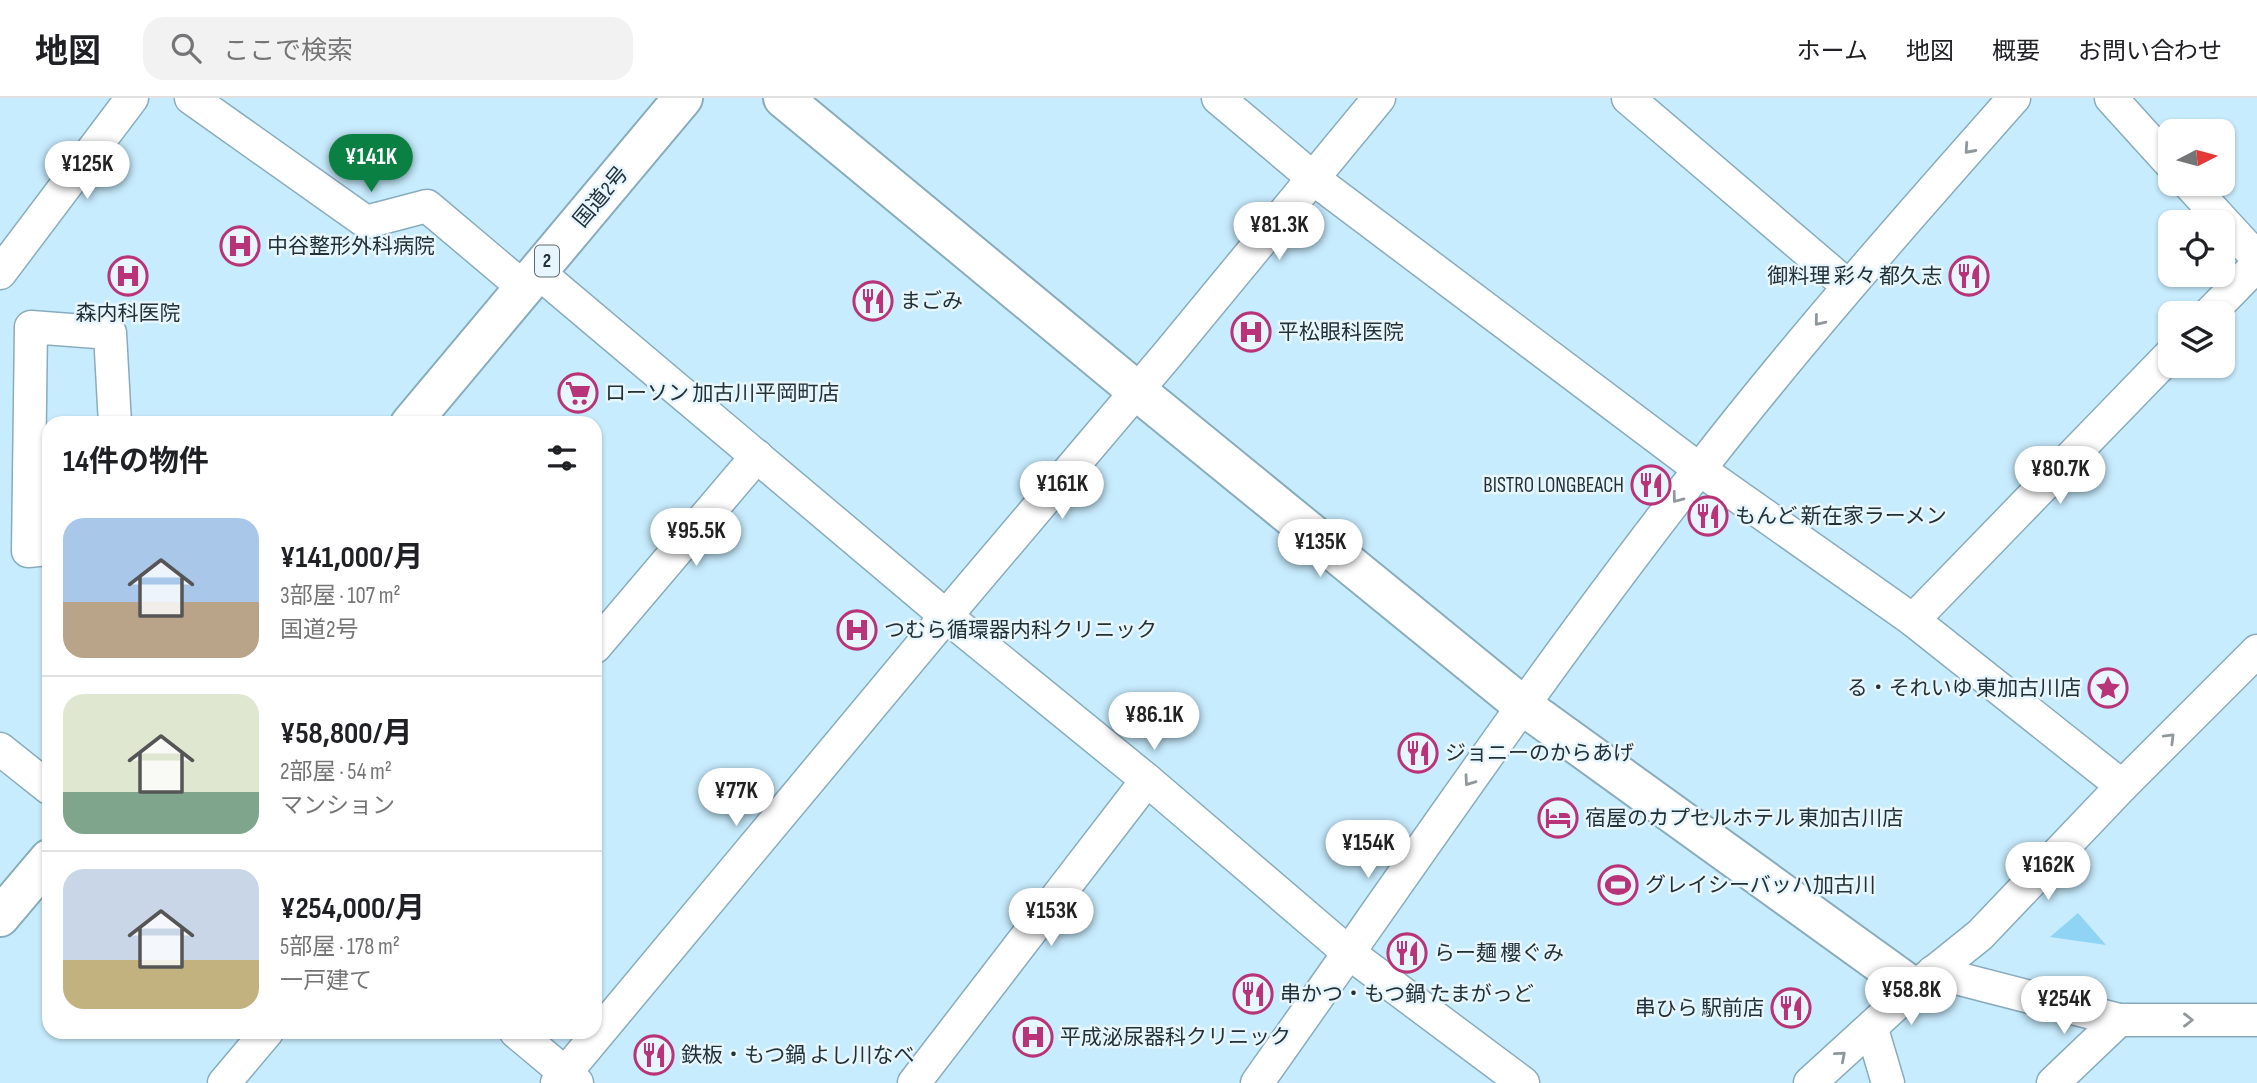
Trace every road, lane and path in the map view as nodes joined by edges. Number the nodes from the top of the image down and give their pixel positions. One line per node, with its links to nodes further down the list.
1 (132, 98): 15 (street)
2 (191, 98): 16 (street)
3 (683, 98): 16 (main road, 国道2号 / 2)
4 (783, 98): 20 (main road)
5 (1219, 98): 11 (street)
6 (1379, 98): 11 (street)
7 (1628, 98): 17 (street)
8 (2014, 98): 17 (street, one-way to 17)
9 (2111, 98): 10 (street)
10 (2158, 150)
11 (1314, 178): 20 (street); 24 (street)
12 (2200, 196): 13 (street)
13 (2257, 258)
14 (2257, 265): 18 (street)
15 (0, 273)
16 (531, 280): 22 (main road, 国道2号 / 2); 23 (street)
17 (1848, 286): 24 (street, one-way to 24)
18 (2222, 301)
19 (2158, 367): 27 (street)
20 (1137, 391): 26 (street); 30 (main road)
21 (115, 416): 25 (street)
22 (417, 416)
23 (757, 456): 26 (street); 28 (street)
24 (1699, 469): 27 (street); 30 (street, one-way to 30)
25 (42, 550)
26 (946, 616): 32 (street); 42 (street)
27 (1913, 620): 34 (street)
28 (602, 639)
29 (2257, 651): 34 (street, one-way to 29)
30 (1522, 705): 37 (street, one-way to 37); 38 (main road)
31 (0, 749): 33 (street)
32 (1147, 780): 37 (street); 48 (street)
33 (42, 782)
34 (2122, 786): 38 (street)
35 (42, 867): 36 (main road)
36 (0, 917)
37 (1349, 953): 49 (street); 50 (street)
38 (1924, 980): 39 (street); 41 (street)
39 (2119, 1020): 40 (street, one-way to 40); 53 (street)
40 (2257, 1020)
41 (1872, 1029): 51 (street, one-way to 41); 52 (street)
42 (602, 1037)
43 (261, 1039): 47 (street)
44 (523, 1039): 46 (street)
45 (600, 1039): 46 (street)
46 (567, 1080)
47 (224, 1083)
48 (914, 1083)
49 (1257, 1083)
50 (1523, 1083)
51 (1810, 1083)
52 (1888, 1083)
53 (2053, 1083)

